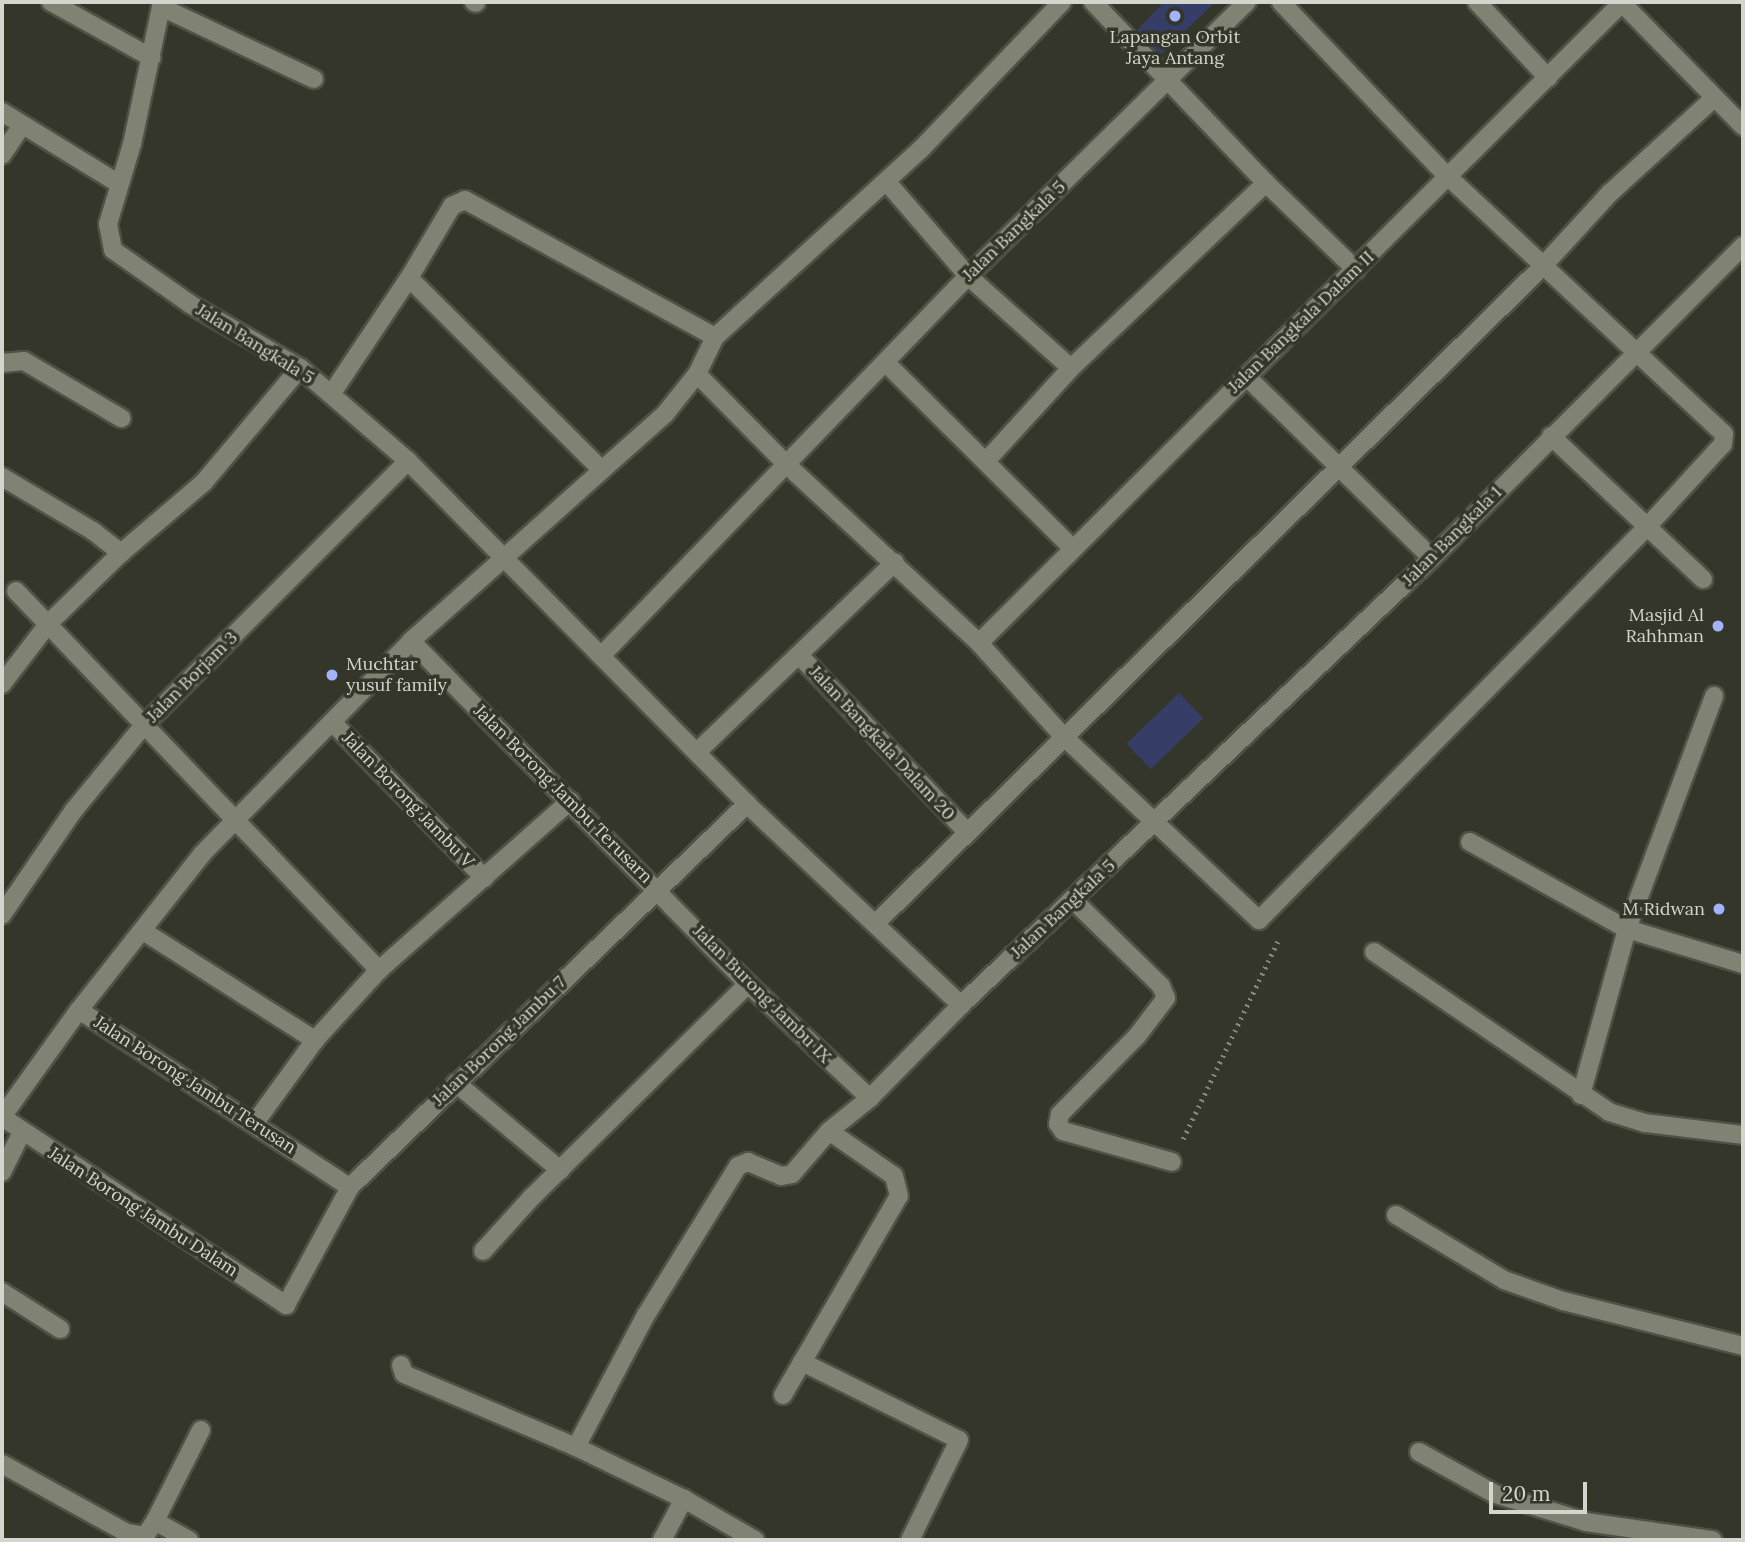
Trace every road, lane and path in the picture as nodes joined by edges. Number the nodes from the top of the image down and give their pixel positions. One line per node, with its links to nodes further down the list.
1 (51, 2): 9 (street)
2 (1062, 2): 19 (street)
3 (1093, 2): 12 (street)
4 (1247, 2): 12 (street, Jalan Bangkala 5)
5 (1281, 2): 18 (street)
6 (1477, 2): 10 (street)
7 (1623, 2): 10 (street, Jalan Bangkala Dalam II); 13 (street)
8 (162, 4): 9 (street, Jalan Bangkala 5); 11 (street)
9 (152, 58): 20 (street, Jalan Bangkala 5)
10 (1548, 78): 18 (street, Jalan Bangkala Dalam II)
11 (314, 79)
12 (1167, 82): 21 (street); 25 (street, Jalan Bangkala 5)
13 (1714, 98): 16 (street); 23 (street)
14 (2, 112): 15 (street)
15 (22, 125): 17 (street); 20 (street)
16 (1743, 126)
17 (2, 155)
18 (1448, 177): 23 (street); 24 (street, Jalan Bangkala Dalam II)
19 (886, 181): 25 (street); 27 (street)
20 (118, 183): 31 (street, Jalan Bangkala 5)
21 (1266, 183): 24 (street); 32 (street)
22 (1743, 246): 28 (street, Jalan Bangkala 1)
23 (1543, 266): 28 (street); 40 (street)
24 (1356, 270): 34 (street, Jalan Bangkala Dalam II)
25 (968, 276): 29 (street, Jalan Bangkala 5); 32 (street)
26 (409, 278): 27 (street); 35 (street); 42 (street)
27 (716, 337): 33 (street)
28 (1637, 356): 37 (street, Jalan Bangkala 1); 44 (street)
29 (885, 362): 38 (street); 41 (street, Jalan Bangkala 5)
30 (2, 363): 36 (street)
31 (300, 368): 35 (street, Jalan Bangkala 5); 46 (street)
32 (1071, 368): 38 (street)
33 (697, 374): 41 (street); 42 (street)
34 (1246, 376): 40 (street); 45 (street, Jalan Bangkala Dalam II)
35 (332, 393): 39 (street, Jalan Bangkala 5)
36 (121, 418)
37 (1551, 436): 44 (street); 48 (street, Jalan Bangkala 1)
38 (988, 459): 45 (street)
39 (408, 461): 47 (street, Jalan Bangkala 5); 61 (street, Jalan Borjam 3)
40 (1339, 463): 48 (street); 62 (street)
41 (786, 464): 49 (street); 56 (street, Jalan Bangkala 5)
42 (602, 470): 47 (street)
43 (2, 477): 46 (street)
44 (1646, 528): 50 (street); 74 (street)
45 (1073, 548): 54 (street, Jalan Bangkala Dalam II)
46 (121, 553): 52 (street)
47 (502, 557): 53 (street); 56 (street, Jalan Bangkala 5)
48 (1432, 558): 67 (street, Jalan Bangkala 1)
49 (895, 562): 54 (street); 55 (street)
50 (1703, 579)
51 (16, 591): 52 (street)
52 (48, 624): 57 (street); 61 (street)
53 (411, 641): 60 (street); 64 (street, Jalan Borong Jambu Terusarn)
54 (979, 643): 62 (street)
55 (799, 655): 63 (street); 68 (street, Jalan Bangkala Dalam 20)
56 (601, 656): 63 (street, Jalan Bangkala 5)
57 (8, 664): 58 (street)
58 (2, 684)
59 (1714, 696): 76 (street)
60 (332, 722): 66 (street); 70 (street, Jalan Borong Jambu V)
61 (145, 724): 66 (street); 73 (street, Jalan Borjam 3)
62 (1063, 736): 67 (street); 68 (street)
63 (697, 752): 65 (street, Jalan Bangkala 5)
64 (570, 801): 70 (street); 71 (street, Jalan Borong Jambu Terusarn)
65 (747, 804): 71 (street, Jalan Borong Jambu 7); 75 (street, Jalan Bangkala 5)
66 (233, 820): 77 (street); 80 (street)
67 (1156, 822): 72 (street, Jalan Bangkala 5); 74 (street)
68 (965, 831): 75 (street)
69 (1470, 842): 76 (street)
70 (484, 878): 80 (street)
71 (657, 888): 81 (street, Jalan Burong Jambu IX); 85 (street, Jalan Borong Jambu 7)
72 (1073, 900): 82 (street, Jalan Bangkala 5); 93 (street)
73 (2, 915)
74 (1259, 920): 93 (path)
75 (875, 925): 82 (street, Jalan Bangkala 5)
76 (1627, 929): 79 (street); 86 (street)
77 (142, 931): 83 (street); 84 (street)
78 (1374, 952): 86 (street)
79 (1743, 964)
80 (379, 971): 84 (street)
81 (748, 984): 87 (street, Jalan Burong Jambu IX); 94 (street)
82 (961, 1005): 87 (street)
83 (79, 1010): 88 (street, Jalan Borong Jambu Terusan); 89 (street, Jalan Borong Jambu Terusan)
84 (315, 1041): 89 (street)
85 (456, 1083): 94 (street); 96 (street, Jalan Borong Jambu 7)
86 (1581, 1095): 92 (street)
87 (870, 1098): 90 (street)
88 (2, 1117): 91 (street, Jalan Borong Jambu Dalam)
89 (254, 1124): 96 (street, Jalan Borong Jambu Terusan)
90 (829, 1131): 103 (street); 107 (street)
91 (22, 1132): 95 (street); 100 (street, Jalan Borong Jambu Dalam)
92 (1743, 1135)
93 (1172, 1162)
94 (560, 1170): 98 (street)
95 (2, 1171)
96 (350, 1187): 100 (street, Jalan Borong Jambu 7)
97 (1396, 1215): 102 (street)
98 (484, 1251)
99 (2, 1292): 101 (street)
100 (286, 1305)
101 (60, 1329)
102 (1743, 1346)
103 (802, 1362): 105 (street); 116 (street)
104 (401, 1365): 107 (street)
105 (783, 1395)
106 (201, 1430): 111 (street)
107 (576, 1447): 110 (street)
108 (1419, 1452): 112 (street)
109 (5, 1472): 111 (street)
110 (684, 1499): 114 (street); 115 (street)
111 (155, 1521): 113 (street)
112 (1666, 1537): 117 (street)
113 (189, 1540)
114 (662, 1540)
115 (755, 1540)
116 (911, 1540)
117 (1713, 1540)

